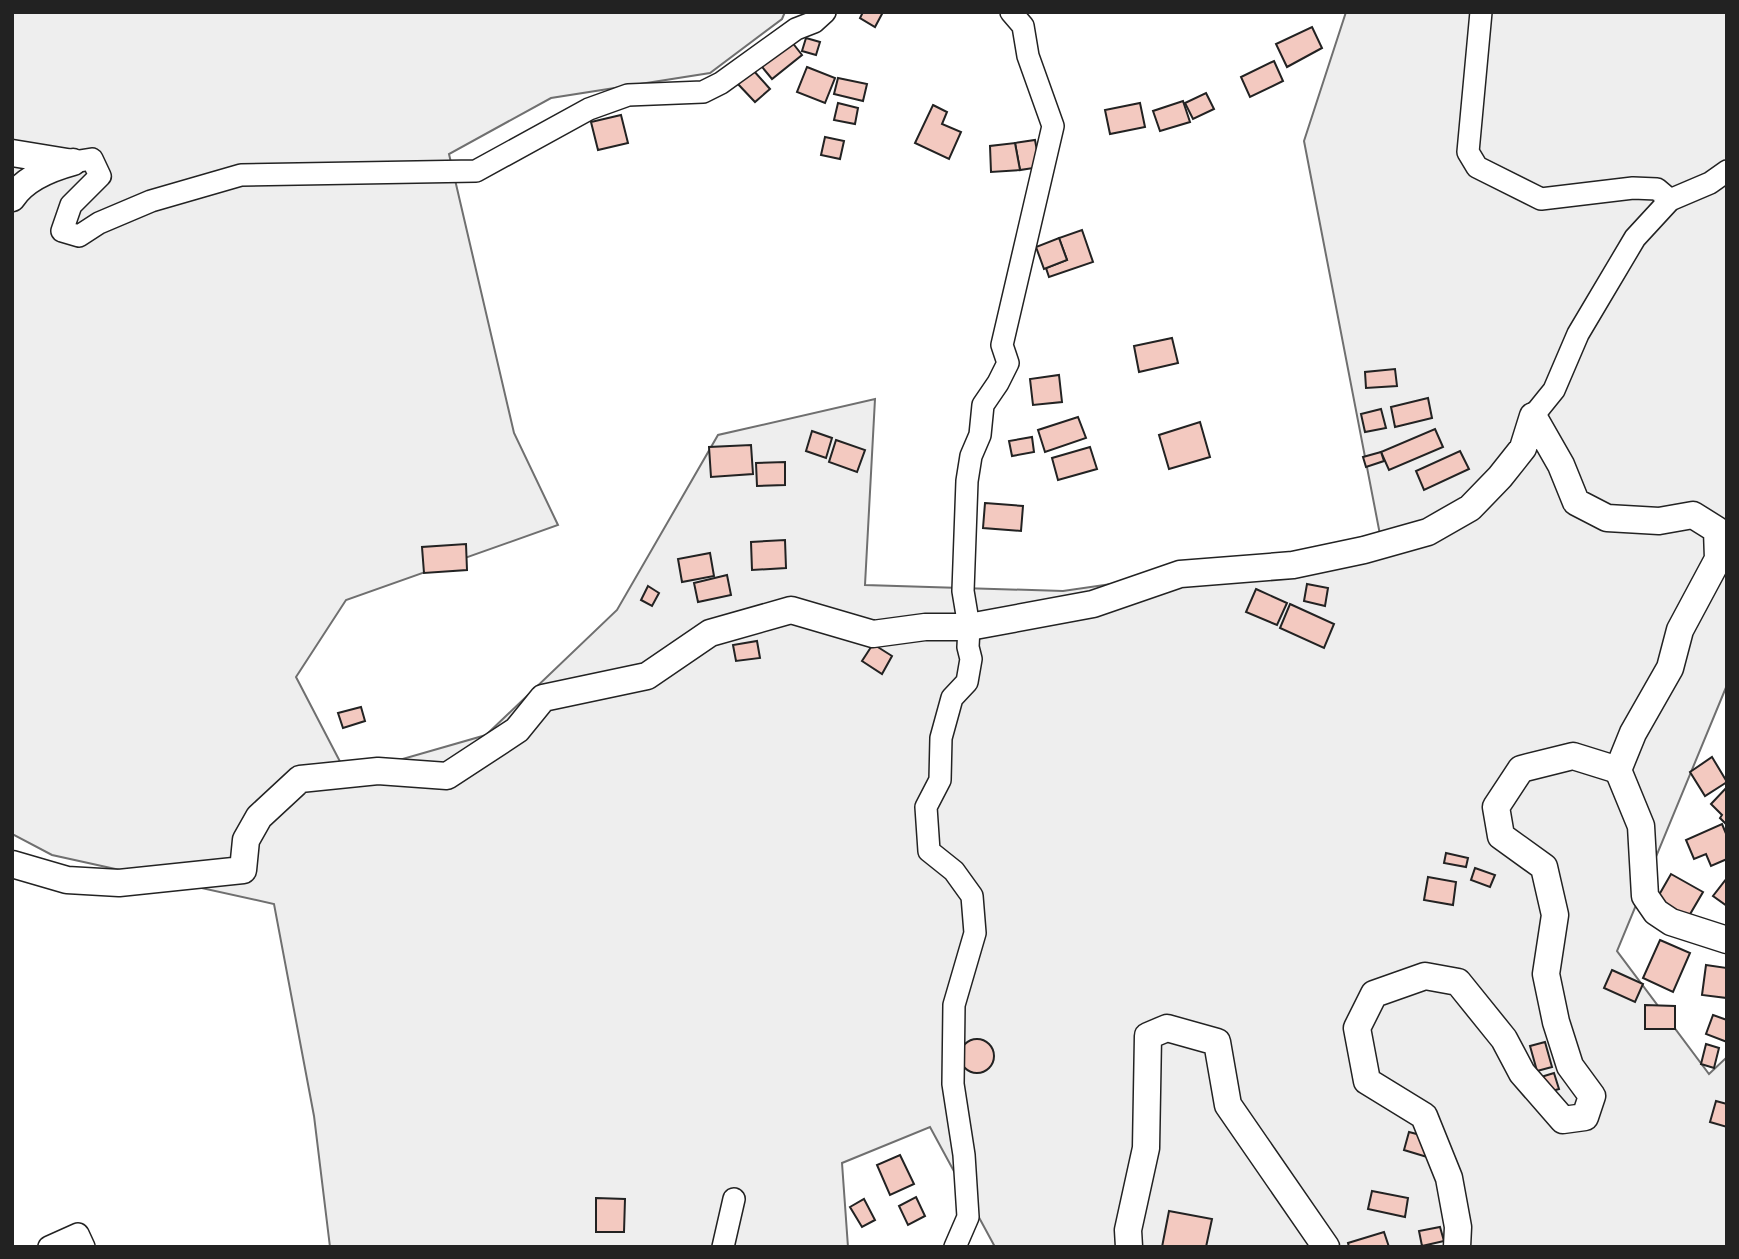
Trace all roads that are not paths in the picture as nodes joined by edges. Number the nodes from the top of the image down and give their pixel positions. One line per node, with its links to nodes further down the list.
1 (825, 12): 5 (street)
2 (1010, 12): 10 (street)
3 (1481, 12): 8 (street)
4 (12, 153): 5 (street)
5 (73, 162): 7 (street)
6 (1727, 171): 8 (street)
7 (12, 198)
8 (1670, 200): 9 (street)
9 (1533, 416): 10 (street); 11 (street)
10 (969, 627): 12 (street); 18 (street)
11 (1618, 770): 13 (street); 21 (street)
12 (12, 863)
13 (1727, 940)
14 (734, 1199): 17 (street)
15 (49, 1247): 16 (street)
16 (84, 1247)
17 (723, 1247)
18 (955, 1247)
19 (1129, 1247): 20 (street)
20 (1326, 1247)
21 (1457, 1247)

